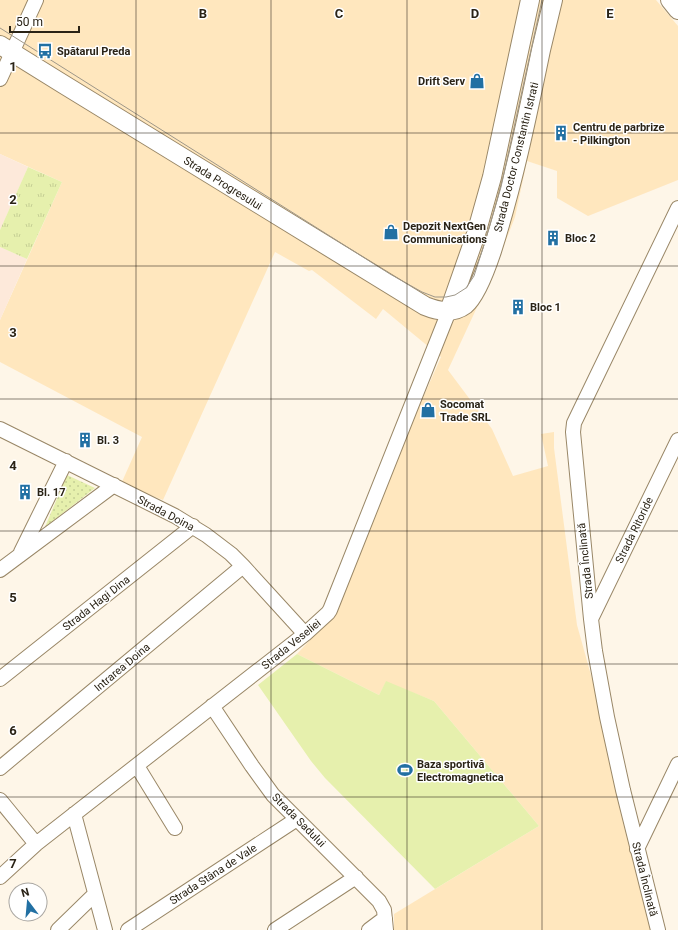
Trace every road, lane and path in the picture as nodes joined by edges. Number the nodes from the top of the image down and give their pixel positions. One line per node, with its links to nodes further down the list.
1 (36, 0): 6 (street)
2 (530, 0): 9 (main road, Strada Doctor Constantin Istrati)
3 (552, 0): 9 (main road, Strada Doctor Constantin Istrati)
4 (670, 0): 5 (main road)
5 (678, 10)
6 (6, 48): 7 (street); 9 (main road, Strada Progresului)
7 (0, 79)
8 (678, 208): 18 (street, Strada Înclinată)
9 (449, 311): 19 (street, Strada Veseliei)
10 (0, 429): 12 (street, Strada Doina)
11 (678, 440): 18 (street, Strada Ritoride)
12 (66, 461): 13 (street, Strada Doina); 15 (street)
13 (114, 486): 14 (street, Strada Doina); 15 (street)
14 (192, 526): 16 (street, Strada Doina); 20 (street, Strada Hagi Dina)
15 (20, 555): 17 (street)
16 (243, 566): 19 (street, Strada Doina); 24 (street, Intrarea Doina)
17 (0, 570)
18 (591, 619): 30 (street, Strada Înclinată)
19 (305, 634): 21 (street, Strada Veseliei)
20 (0, 679)
21 (212, 706): 23 (street, Strada Veseliei); 27 (street, Strada Sadului)
22 (678, 764): 30 (street)
23 (137, 766): 26 (street, Strada Veseliei); 28 (street)
24 (0, 768)
25 (0, 800): 29 (street)
26 (74, 814): 29 (street, Strada Veseliei); 33 (street)
27 (297, 818): 32 (street, Strada Sadului); 37 (street, Strada Stâna de Vale)
28 (175, 828)
29 (36, 844): 31 (street, Strada Veseliei)
30 (637, 849): 40 (street, Strada Înclinată)
31 (0, 877)
32 (356, 877): 34 (street, Strada Sadului); 38 (street)
33 (95, 894): 35 (street); 36 (street)
34 (386, 924): 39 (street)
35 (58, 930)
36 (105, 930)
37 (128, 930)
38 (275, 930)
39 (369, 930)
40 (658, 930)

